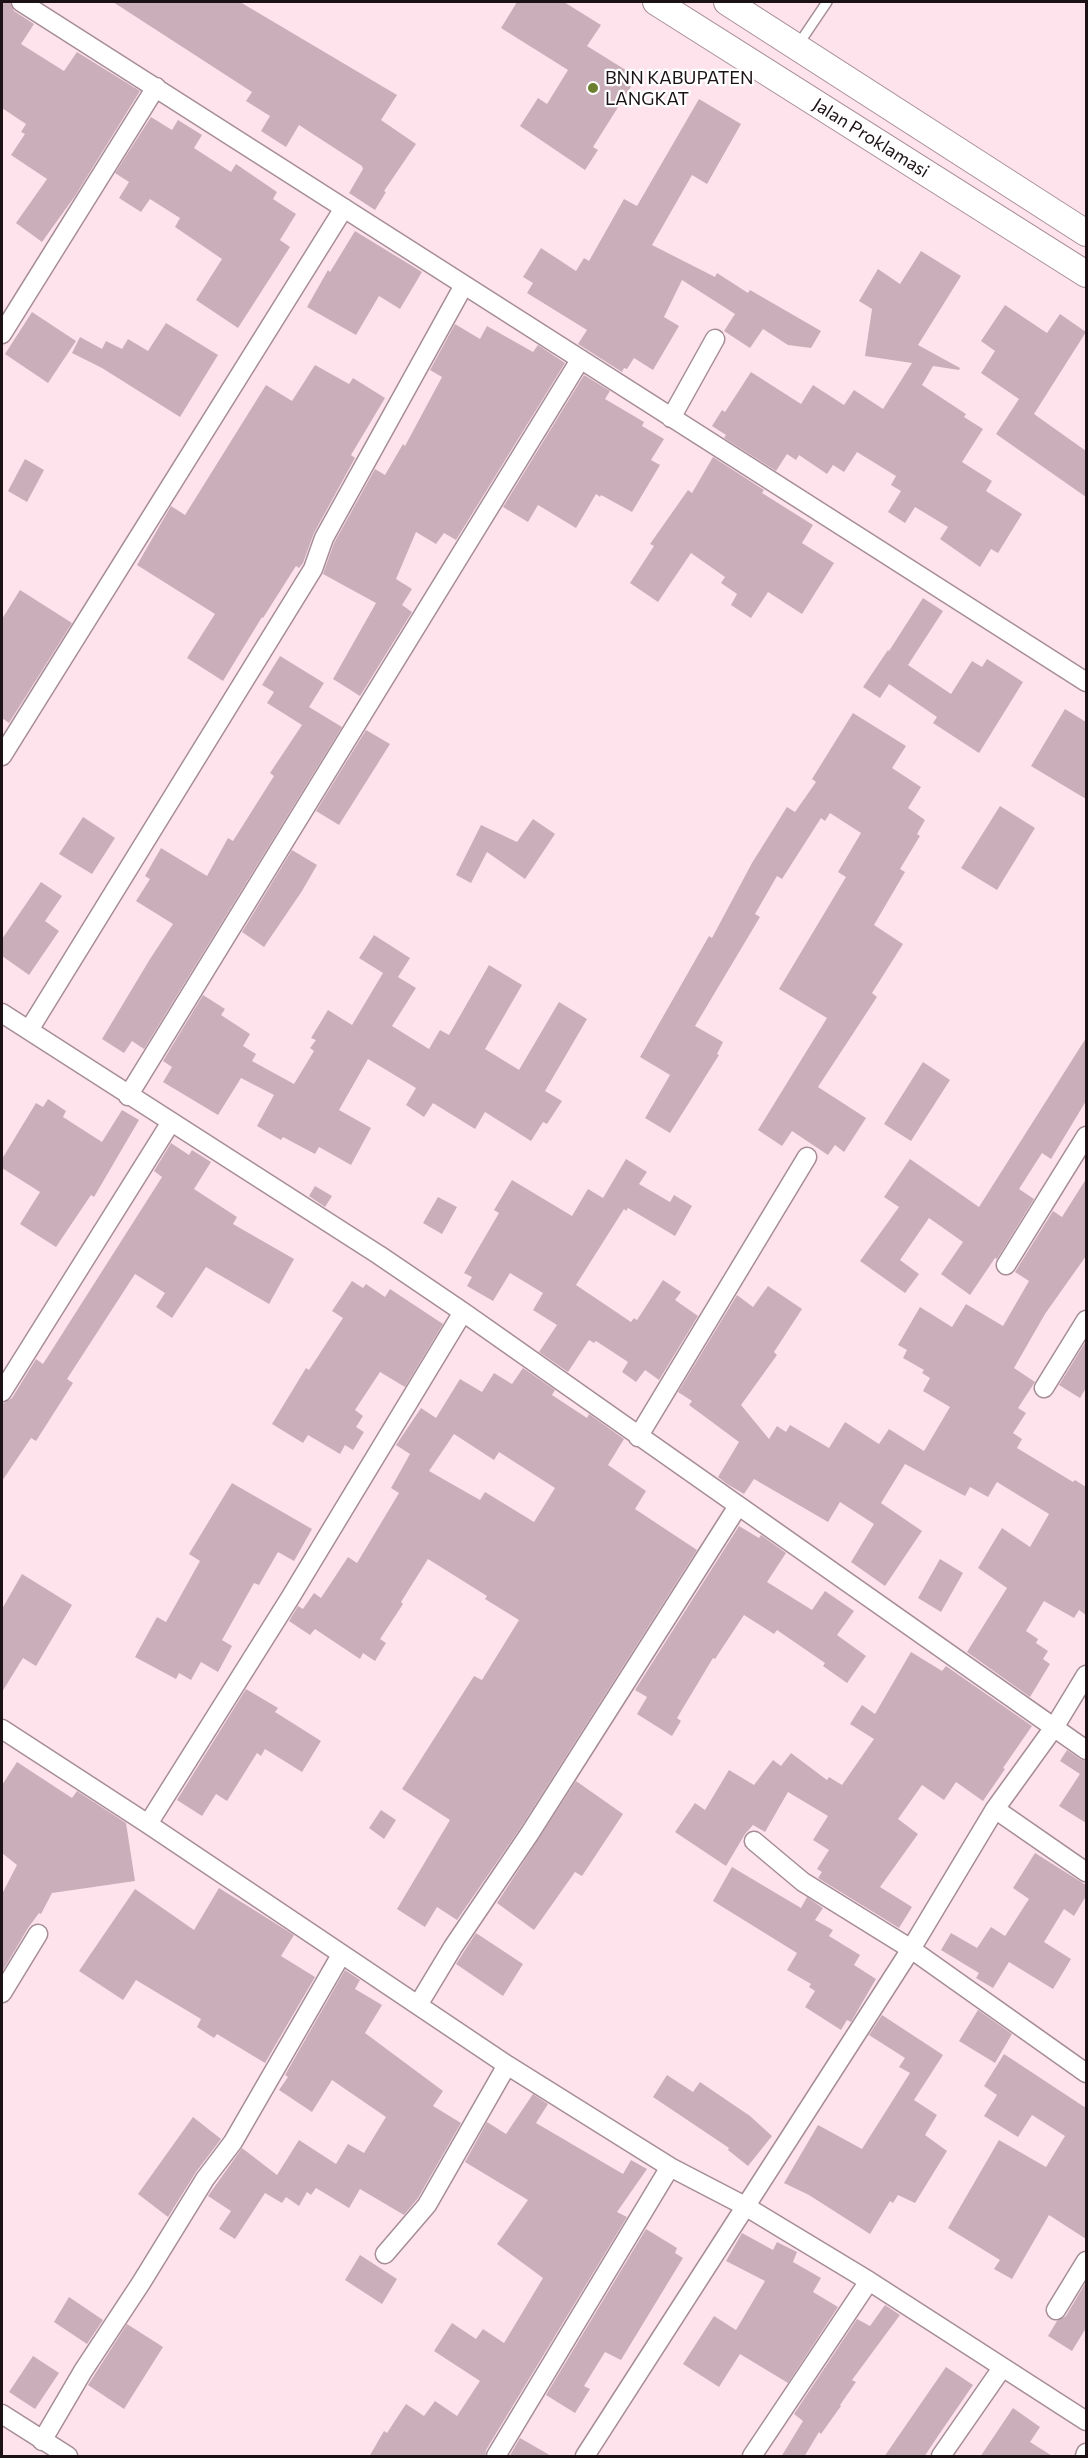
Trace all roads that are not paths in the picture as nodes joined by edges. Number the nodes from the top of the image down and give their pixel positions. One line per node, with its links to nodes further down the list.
1 (21, 2): 6 (street)
2 (656, 2): 9 (street, Jalan Proklamasi)
3 (727, 2): 5 (street, Jalan Proklamasi)
4 (827, 2): 5 (lane)
5 (797, 46): 8 (street, Jalan Proklamasi)
6 (156, 87): 7 (street); 11 (street)
7 (344, 208): 10 (street); 16 (street)
8 (1086, 233)
9 (1086, 274)
10 (464, 285): 13 (street); 18 (street)
11 (2, 334)
12 (715, 339): 14 (street)
13 (580, 360): 14 (street); 19 (street)
14 (671, 418): 15 (street)
15 (1086, 682)
16 (2, 756)
17 (2, 1013): 18 (street)
18 (29, 1030): 19 (street)
19 (128, 1096): 20 (street)
20 (171, 1122): 24 (street); 27 (street)
21 (1086, 1136): 23 (street)
22 (807, 1157): 28 (street)
23 (1006, 1265)
24 (463, 1312): 28 (street); 35 (street)
25 (1086, 1320): 26 (street)
26 (1044, 1388)
27 (2, 1392)
28 (639, 1437): 29 (street)
29 (738, 1506): 31 (street); 42 (street)
30 (1086, 1675): 31 (street)
31 (1054, 1726): 33 (street); 34 (street)
32 (2, 1729): 35 (street)
33 (1086, 1750)
34 (995, 1809): 37 (street); 39 (street)
35 (148, 1824): 40 (street)
36 (754, 1841): 39 (street)
37 (1086, 1872)
38 (38, 1934): 41 (street)
39 (911, 1949): 44 (street); 46 (street)
40 (341, 1955): 42 (street); 54 (street)
41 (2, 1993)
42 (418, 2005): 43 (street)
43 (507, 2065): 45 (street); 47 (street)
44 (1086, 2073)
45 (670, 2168): 46 (street); 56 (street)
46 (745, 2206): 49 (street); 57 (street)
47 (385, 2254)
48 (1086, 2261): 50 (street)
49 (869, 2281): 51 (street); 58 (street)
50 (1056, 2310)
51 (1002, 2368): 53 (street); 59 (street)
52 (2, 2414): 54 (street)
53 (1086, 2421)
54 (42, 2440): 55 (street)
55 (68, 2457)
56 (496, 2457)
57 (585, 2457)
58 (752, 2457)
59 (941, 2457)

